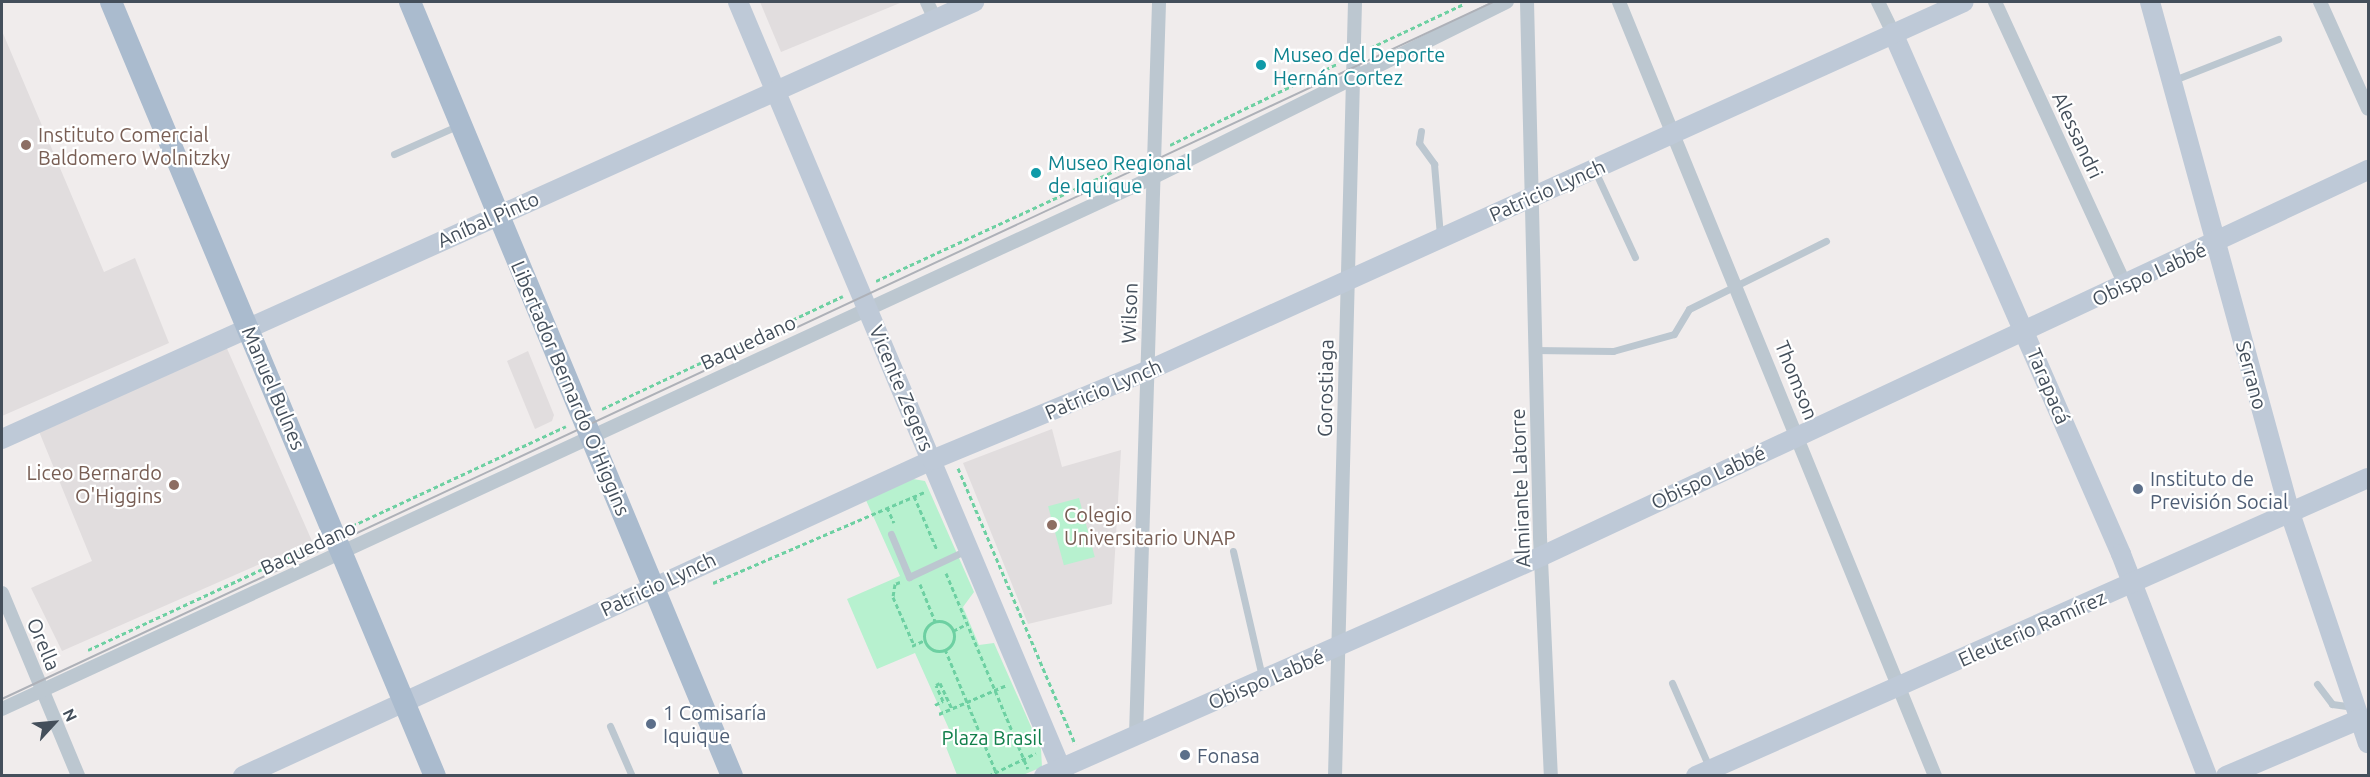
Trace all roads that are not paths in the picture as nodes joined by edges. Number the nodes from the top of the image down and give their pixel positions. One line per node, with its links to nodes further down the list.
1 (111, 2): 39 (main road, Manuel Bulnes)
2 (410, 2): 22 (main road, Libertador Bernardo O'Higgins)
3 (738, 2): 20 (street, Vicente Zegers)
4 (974, 2): 15 (street, Aníbal Pinto)
5 (1159, 2): 28 (street, Wilson)
6 (1355, 2): 18 (street, Gorostiaga)
7 (1508, 2): 18 (street, Baquedano)
8 (1527, 2): 29 (street, Almirante Latorre)
9 (1619, 2): 24 (street, Thomson)
10 (1878, 2): 16 (street, Tarapacá)
11 (1964, 2): 16 (street, Patricio Lynch)
12 (1995, 2): 37 (street, Alessandri)
13 (2150, 2): 19 (street, Serrano)
14 (2320, 2): 21 (street)
15 (931, 10): 20 (street, Aníbal Pinto)
16 (1893, 33): 24 (street, Patricio Lynch); 40 (street, Tarapacá)
17 (2278, 39): 19 (lane)
18 (1351, 79): 28 (street, Baquedano); 35 (street, Gorostiaga)
19 (2172, 81): 33 (street, Serrano)
20 (776, 89): 30 (street, Aníbal Pinto); 38 (street, Vicente Zegers)
21 (2368, 109)
22 (461, 124): 25 (lane); 30 (main road, Libertador Bernardo O'Higgins)
23 (1421, 130): 31 (lane)
24 (1673, 133): 26 (street, Patricio Lynch); 36 (street, Thomson)
25 (394, 154)
26 (1594, 169): 29 (street, Patricio Lynch); 34 (lane)
27 (2368, 170): 33 (street, Obispo Labbé)
28 (1154, 177): 38 (street, Baquedano); 42 (street, Wilson)
29 (1530, 198): 31 (street, Patricio Lynch); 41 (street, Almirante Latorre)
30 (499, 214): 39 (street, Aníbal Pinto); 43 (main road, Libertador Bernardo O'Higgins)
31 (1440, 238): 35 (street, Patricio Lynch)
32 (1826, 241): 36 (lane)
33 (2216, 242): 37 (street, Obispo Labbé); 48 (street, Serrano)
34 (1635, 257)
35 (1346, 281): 42 (street, Patricio Lynch); 57 (street, Gorostiaga)
36 (1736, 284): 41 (lane); 44 (street, Thomson)
37 (2125, 285): 40 (street, Obispo Labbé)
38 (868, 307): 43 (street, Baquedano); 46 (street, Vicente Zegers)
39 (249, 327): 45 (street, Aníbal Pinto); 50 (main road, Manuel Bulnes)
40 (2026, 331): 44 (street, Obispo Labbé); 54 (street, Tarapacá)
41 (1534, 350): 53 (street, Almirante Latorre)
42 (1147, 371): 46 (street, Patricio Lynch); 67 (street, Wilson)
43 (587, 427): 50 (street, Baquedano); 55 (main road, Libertador Bernardo O'Higgins)
44 (1798, 434): 53 (street, Obispo Labbé); 61 (street, Thomson)
45 (2, 439)
46 (932, 460): 51 (street, Vicente Zegers); 55 (street, Patricio Lynch)
47 (2368, 478): 48 (street, Eleuterio Ramírez)
48 (2290, 513): 54 (street, Eleuterio Ramírez); 65 (street, Serrano)
49 (891, 534): 51 (lane)
50 (339, 543): 62 (street, Baquedano); 63 (main road, Manuel Bulnes)
51 (969, 549): 70 (street, Vicente Zegers)
52 (1233, 551): 58 (lane)
53 (1542, 556): 57 (street, Obispo Labbé); 77 (street, Almirante Latorre)
54 (2133, 583): 61 (street, Eleuterio Ramírez); 79 (street, Tarapacá)
55 (653, 587): 63 (street, Patricio Lynch); 75 (main road, Libertador Bernardo O'Higgins)
56 (2, 593): 62 (street, Orella)
57 (1339, 647): 58 (street, Obispo Labbé); 76 (street, Gorostiaga)
58 (1263, 680): 67 (street, Obispo Labbé)
59 (1672, 683): 69 (lane)
60 (2317, 684): 65 (lane)
61 (1899, 686): 69 (street, Eleuterio Ramírez); 78 (street, Thomson)
62 (42, 690): 64 (street, Baquedano); 71 (street, Orella)
63 (404, 700): 72 (street, Patricio Lynch); 73 (main road, Manuel Bulnes)
64 (2, 709)
65 (2362, 714): 68 (street, Serrano); 80 (street)
66 (610, 726): 74 (lane)
67 (1136, 735): 70 (street, Obispo Labbé)
68 (2368, 743)
69 (1702, 772)
70 (1056, 773)
71 (78, 776)
72 (243, 776)
73 (435, 776)
74 (632, 776)
75 (732, 776)
76 (1335, 776)
77 (1551, 776)
78 (1935, 776)
79 (2207, 776)
80 (2226, 776)

